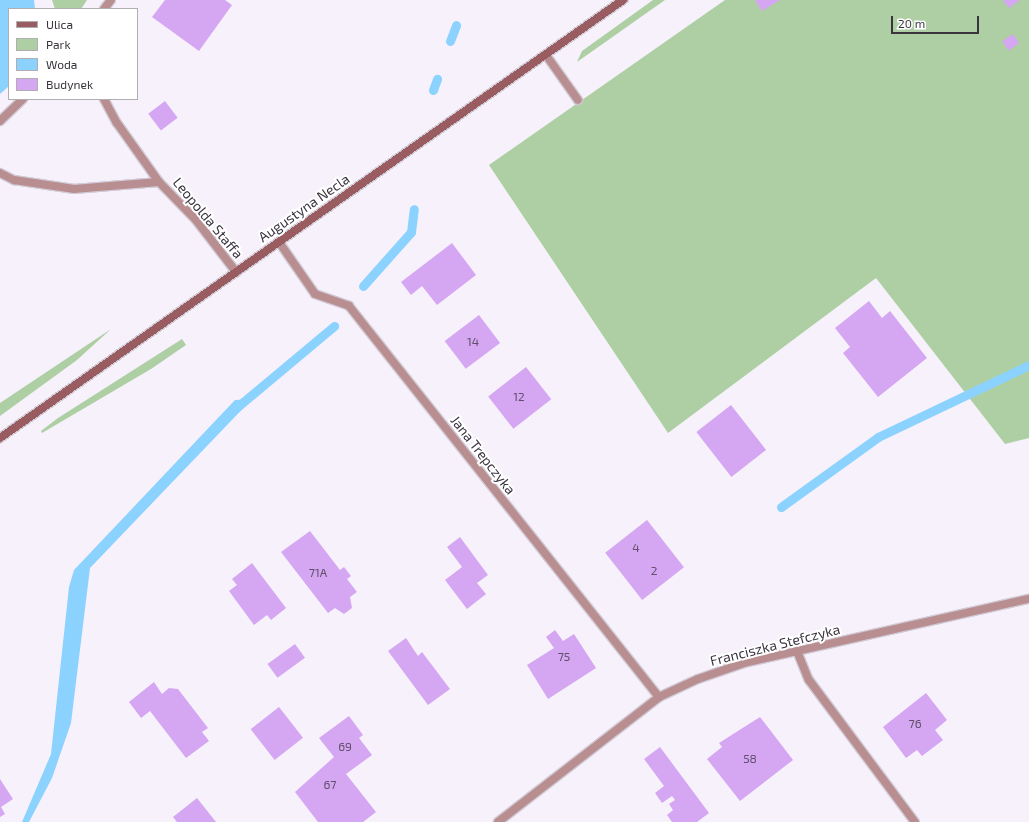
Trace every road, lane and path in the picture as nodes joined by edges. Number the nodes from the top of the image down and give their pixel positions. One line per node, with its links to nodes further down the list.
1 (111, 0): 3 (street)
2 (623, 0): 4 (main road, Augustyna Necla)
3 (105, 8)
4 (546, 54): 7 (street); 11 (main road, Augustyna Necla)
5 (22, 100): 8 (street)
6 (105, 100): 10 (street, Leopolda Staffa)
7 (578, 100)
8 (0, 122)
9 (0, 173): 10 (street, Leopolda Staffa)
10 (159, 182): 12 (street, Leopolda Staffa)
11 (278, 242): 12 (main road, Augustyna Necla); 16 (street, Jana Trepczyka)
12 (236, 272): 13 (main road, Augustyna Necla)
13 (0, 438)
14 (1029, 599): 15 (street, Franciszka Stefczyka)
15 (797, 651): 16 (street, Franciszka Stefczyka); 18 (street)
16 (659, 698): 17 (street, Franciszka Stefczyka)
17 (498, 822)
18 (915, 822)

